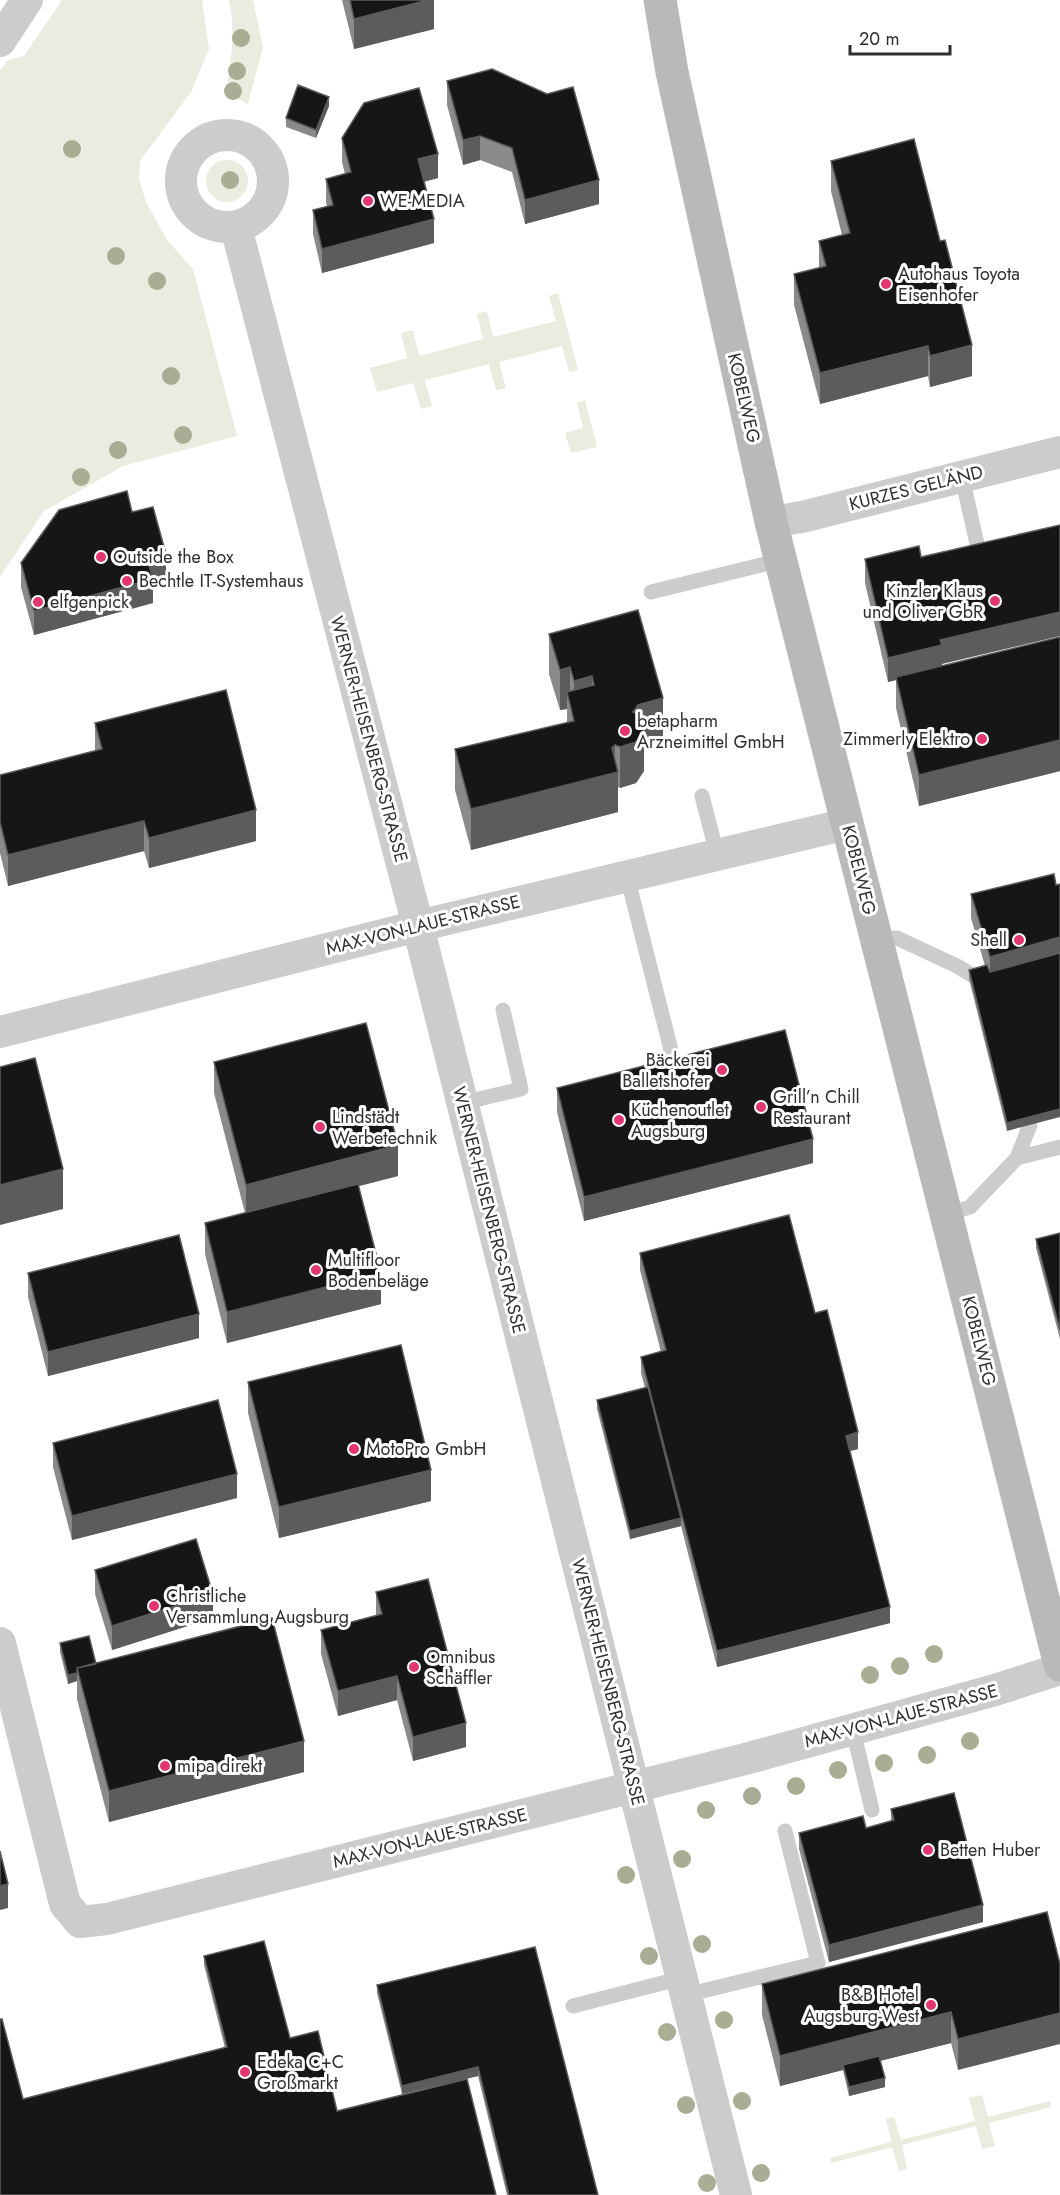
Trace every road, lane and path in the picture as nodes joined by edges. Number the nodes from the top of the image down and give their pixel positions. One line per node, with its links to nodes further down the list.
1 (27, 0): 4 (street)
2 (643, 0): 5 (main road, KOBELWEG)
3 (660, 0): 5 (main road, KOBELWEG)
4 (0, 41)
5 (672, 72): 9 (main road, KOBELWEG)
6 (236, 227): 17 (street, WERNER-HEISENBERG-STRASSE)
7 (1060, 452): 8 (street, KURZES GELÄND)
8 (962, 477): 9 (street, KURZES GELÄND); 10 (lane)
9 (771, 522): 11 (main road, KOBELWEG)
10 (980, 557)
11 (781, 560): 12 (lane); 14 (main road, KOBELWEG)
12 (651, 592)
13 (702, 796): 15 (lane)
14 (847, 824): 15 (street, MAX-VON-LAUE-STRASSE); 18 (main road, KOBELWEG)
15 (717, 854): 16 (street, MAX-VON-LAUE-STRASSE)
16 (627, 876): 17 (street, MAX-VON-LAUE-STRASSE); 22 (lane)
17 (418, 926): 21 (street, MAX-VON-LAUE-STRASSE); 23 (street, WERNER-HEISENBERG-STRASSE)
18 (876, 940): 19 (lane); 27 (main road, KOBELWEG)
19 (975, 977)
20 (503, 1010): 23 (lane)
21 (0, 1032)
22 (671, 1050)
23 (462, 1103): 31 (street, WERNER-HEISENBERG-STRASSE)
24 (1030, 1125): 26 (lane)
25 (1060, 1147): 26 (lane)
26 (1017, 1158): 27 (lane)
27 (946, 1215): 29 (main road, KOBELWEG)
28 (0, 1643): 31 (street, MAX-VON-LAUE-STRASSE)
29 (1060, 1667): 30 (street, MAX-VON-LAUE-STRASSE)
30 (853, 1730): 31 (street, MAX-VON-LAUE-STRASSE); 32 (lane)
31 (634, 1787): 34 (street, WERNER-HEISENBERG-STRASSE)
32 (872, 1810)
33 (785, 1831): 34 (lane)
34 (684, 1987): 35 (lane); 36 (street, WERNER-HEISENBERG-STRASSE)
35 (573, 2006)
36 (736, 2195)

